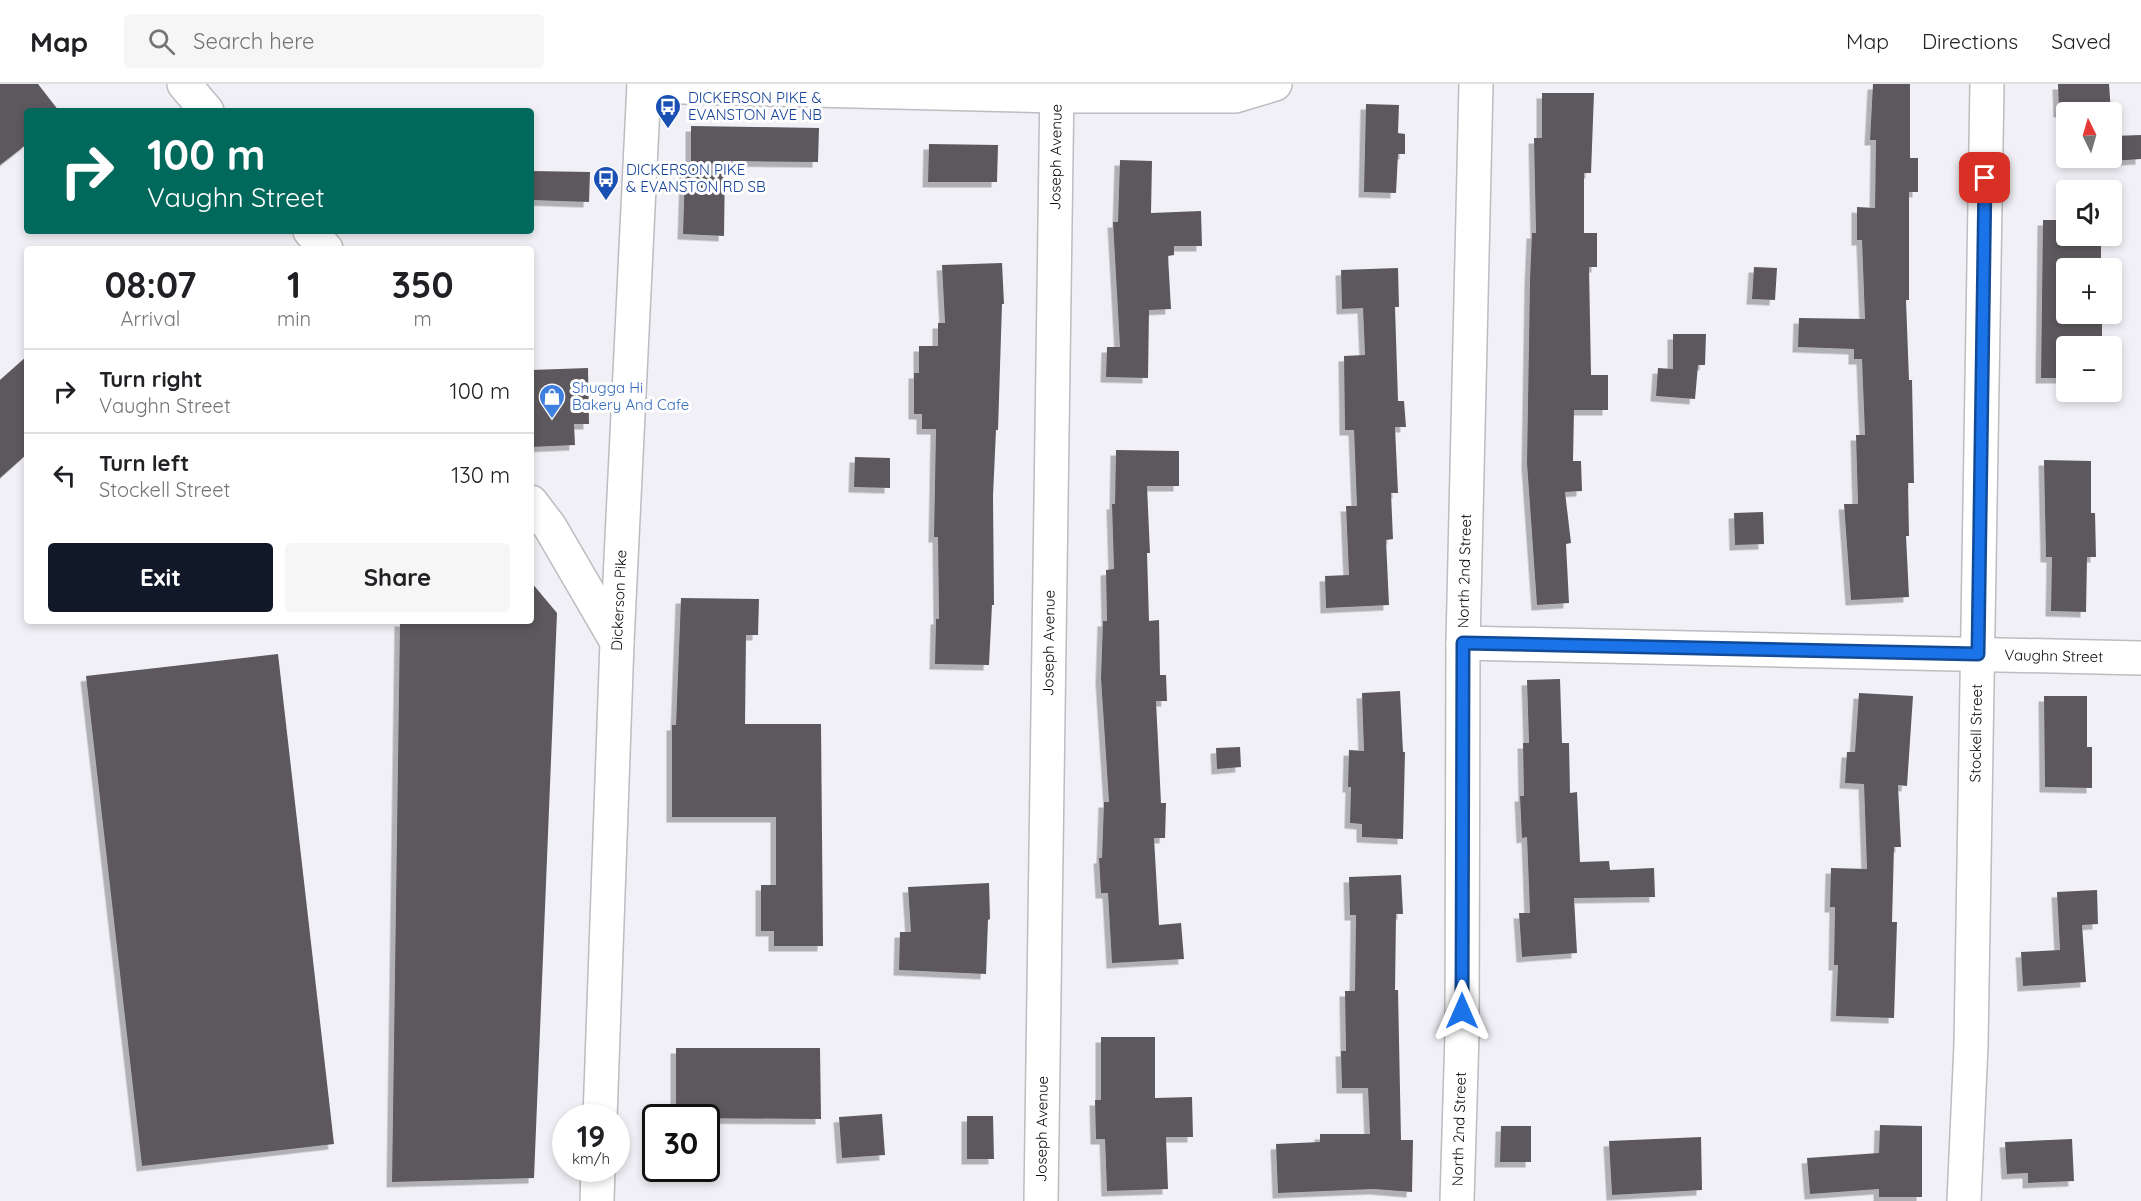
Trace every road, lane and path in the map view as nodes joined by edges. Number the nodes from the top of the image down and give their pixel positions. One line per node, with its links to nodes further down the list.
1 (184, 84): 7 (street)
2 (1275, 84): 6 (street)
3 (1476, 84): 12 (street, North 2nd Street)
4 (1987, 84): 13 (street, Stockell Street)
5 (644, 85): 6 (street); 11 (street, Dickerson Pike)
6 (1057, 90): 18 (street, Joseph Avenue)
7 (204, 108)
8 (313, 234): 9 (street)
9 (323, 246)
10 (534, 506): 11 (street)
11 (617, 642): 15 (street, Dickerson Pike)
12 (1463, 643): 13 (street, Vaughn Street); 19 (street, North 2nd Street)
13 (1978, 654): 14 (street, Vaughn Street); 20 (street, Stockell Street)
14 (2141, 658)
15 (600, 1104)
16 (598, 1182): 17 (street)
17 (597, 1201)
18 (1041, 1201)
19 (1457, 1201)
20 (1964, 1201)

